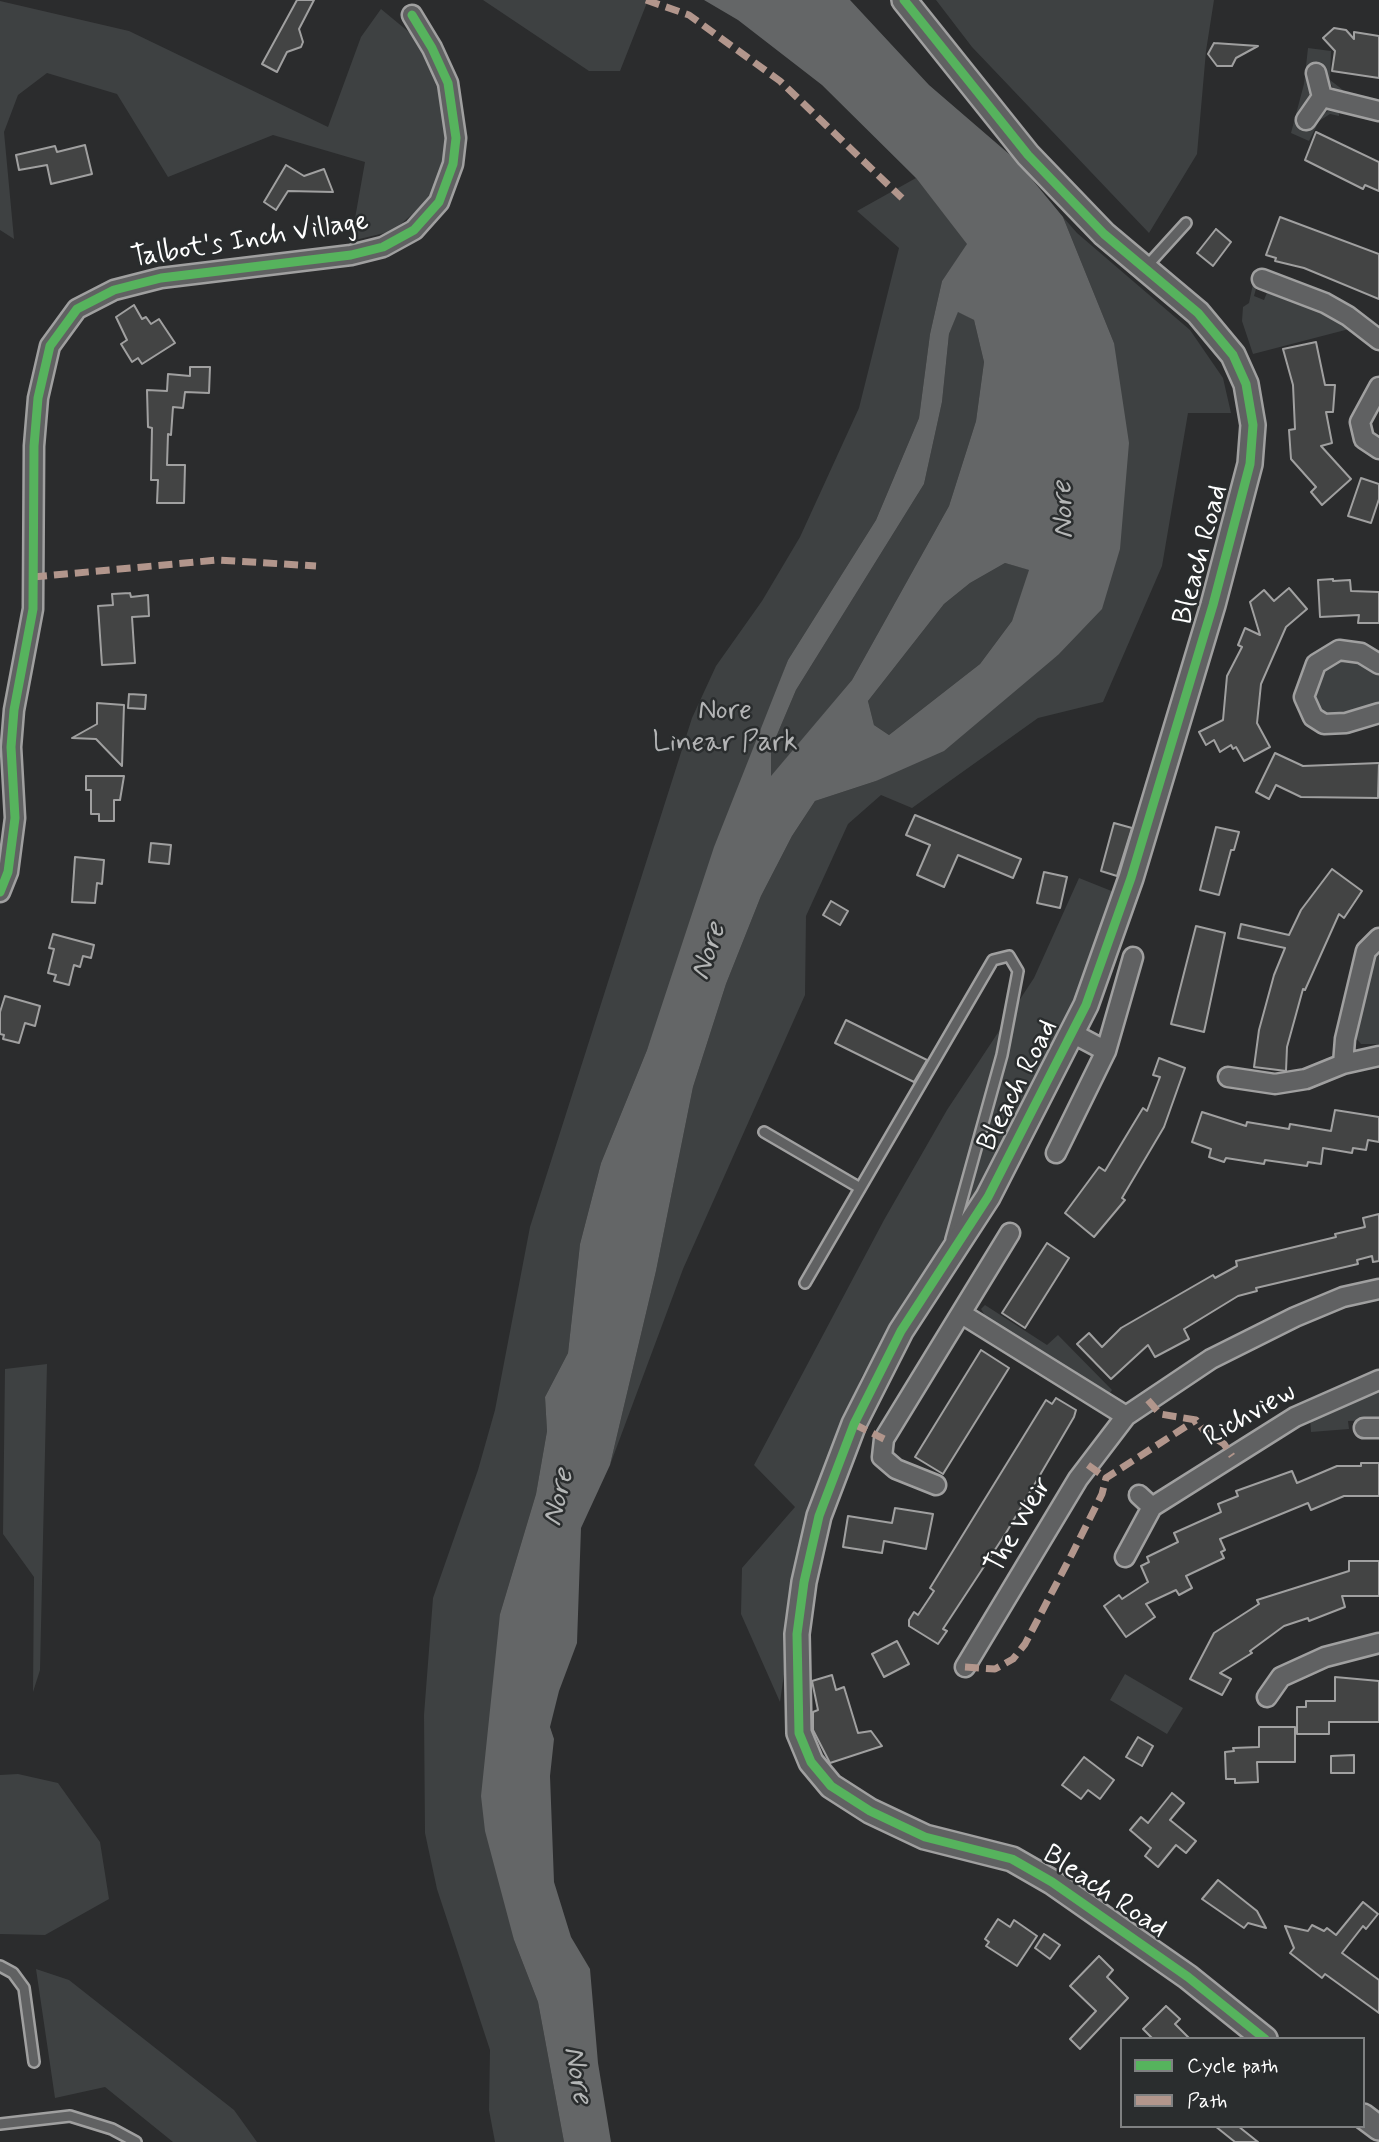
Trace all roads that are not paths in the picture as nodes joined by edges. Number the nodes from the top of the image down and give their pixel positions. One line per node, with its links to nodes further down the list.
1 (904, 0): 8 (street, Bleach Road)
2 (412, 15): 15 (street, Talbot's Inch Village)
3 (1316, 73): 4 (street)
4 (1322, 97): 5 (street); 6 (street)
5 (1379, 111)
6 (1306, 120)
7 (1186, 223): 8 (lane)
8 (1145, 268): 18 (street, Bleach Road)
9 (1262, 279): 10 (street)
10 (1379, 340)
11 (1379, 387): 12 (street)
12 (1379, 449)
13 (1379, 664): 14 (street)
14 (1379, 713)
15 (0, 892)
16 (1379, 938): 21 (street)
17 (1133, 957): 19 (street)
18 (1072, 1033): 19 (street); 27 (street, Bleach Road)
19 (1106, 1051): 24 (street)
20 (1379, 1056): 21 (street)
21 (1343, 1064): 22 (street)
22 (1228, 1077)
23 (764, 1132): 25 (lane)
24 (1056, 1153)
25 (860, 1188): 27 (lane); 28 (lane)
26 (1010, 1233): 30 (street)
27 (944, 1265): 39 (street, Bleach Road)
28 (805, 1283)
29 (1379, 1289): 32 (street, The Weir)
30 (962, 1314): 32 (street); 33 (street)
31 (1379, 1380): 34 (street, Richview)
32 (1126, 1416): 36 (street, The Weir)
33 (936, 1485)
34 (1125, 1557)
35 (1379, 1643): 37 (street)
36 (965, 1667)
37 (1268, 1697)
38 (0, 1966): 40 (lane)
39 (1263, 2037)
40 (34, 2062)
41 (0, 2124): 42 (lane)
42 (136, 2142)

